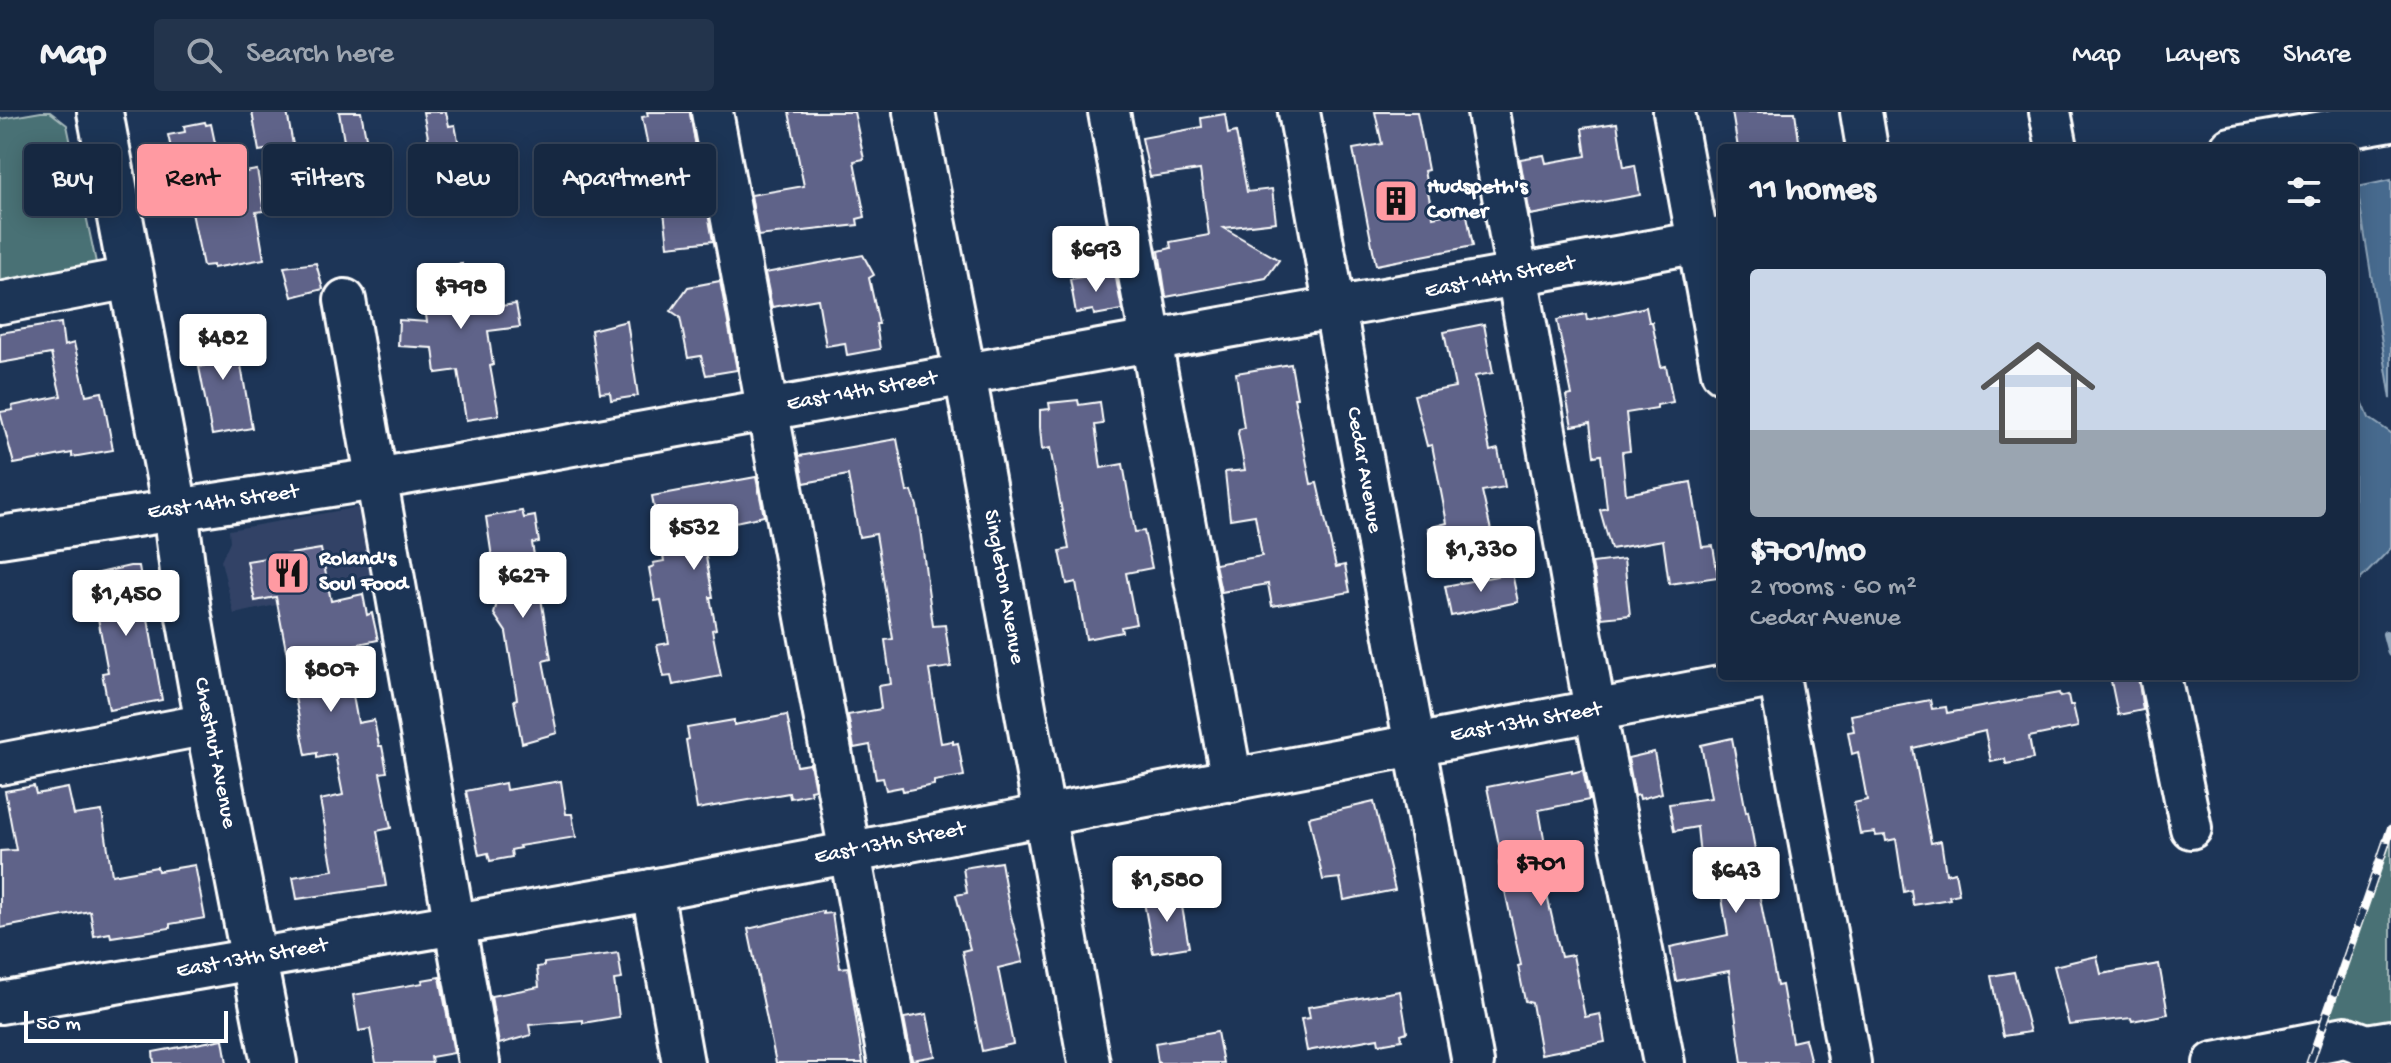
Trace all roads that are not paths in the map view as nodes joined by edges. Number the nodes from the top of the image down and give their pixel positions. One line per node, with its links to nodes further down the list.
1 (100, 112): 16 (main road, Chestnut Avenue)
2 (712, 112): 23 (street)
3 (914, 112): 22 (street, Singleton Avenue)
4 (1109, 112): 21 (street)
5 (1299, 112): 19 (street, Cedar Avenue)
6 (1488, 112): 15 (street)
7 (1674, 112): 14 (street)
8 (1861, 112): 12 (street)
9 (2050, 112): 13 (street)
10 (2391, 120): 11 (street)
11 (2246, 134)
12 (1866, 144)
13 (2056, 144)
14 (1710, 240): 15 (street, East 14th Street); 20 (street)
15 (1519, 274): 19 (street, East 14th Street); 30 (street)
16 (130, 278): 18 (street); 25 (main road, Chestnut Avenue)
17 (345, 300): 24 (street)
18 (0, 303)
19 (1334, 309): 21 (street, East 14th Street); 32 (street, Cedar Avenue)
20 (1718, 328)
21 (1151, 342): 22 (street, East 14th Street); 34 (street)
22 (965, 374): 23 (street, East 14th Street); 35 (street, Singleton Avenue)
23 (768, 409): 24 (street, East 14th Street); 37 (street)
24 (376, 479): 25 (street, East 14th Street); 39 (street)
25 (175, 509): 26 (street, East 14th Street); 31 (main road, Chestnut Avenue)
26 (0, 537)
27 (1756, 680): 30 (street, East 13th Street)
28 (1779, 680): 52 (street)
29 (2161, 680): 36 (street)
30 (1595, 710): 32 (street, East 13th Street); 51 (street)
31 (208, 724): 33 (street); 40 (main road, Chestnut Avenue)
32 (1413, 743): 34 (street, East 13th Street); 50 (street, Cedar Avenue)
33 (0, 764)
34 (1232, 781): 35 (street, East 13th Street)
35 (1044, 815): 37 (street, East 13th Street); 49 (street, Singleton Avenue)
36 (2191, 828)
37 (849, 852): 38 (street, East 13th Street); 48 (street)
38 (652, 890): 39 (street, East 13th Street); 47 (street)
39 (454, 923): 40 (street, East 13th Street); 46 (street)
40 (252, 959): 41 (street, East 13th Street); 45 (main road, Chestnut Avenue)
41 (0, 1003)
42 (2391, 1013): 43 (street)
43 (2345, 1037): 44 (street); 53 (street)
44 (2391, 1041)
45 (274, 1063)
46 (479, 1063)
47 (683, 1063)
48 (889, 1063)
49 (1089, 1063)
50 (1473, 1063)
51 (1664, 1063)
52 (1850, 1063)
53 (2214, 1063)

